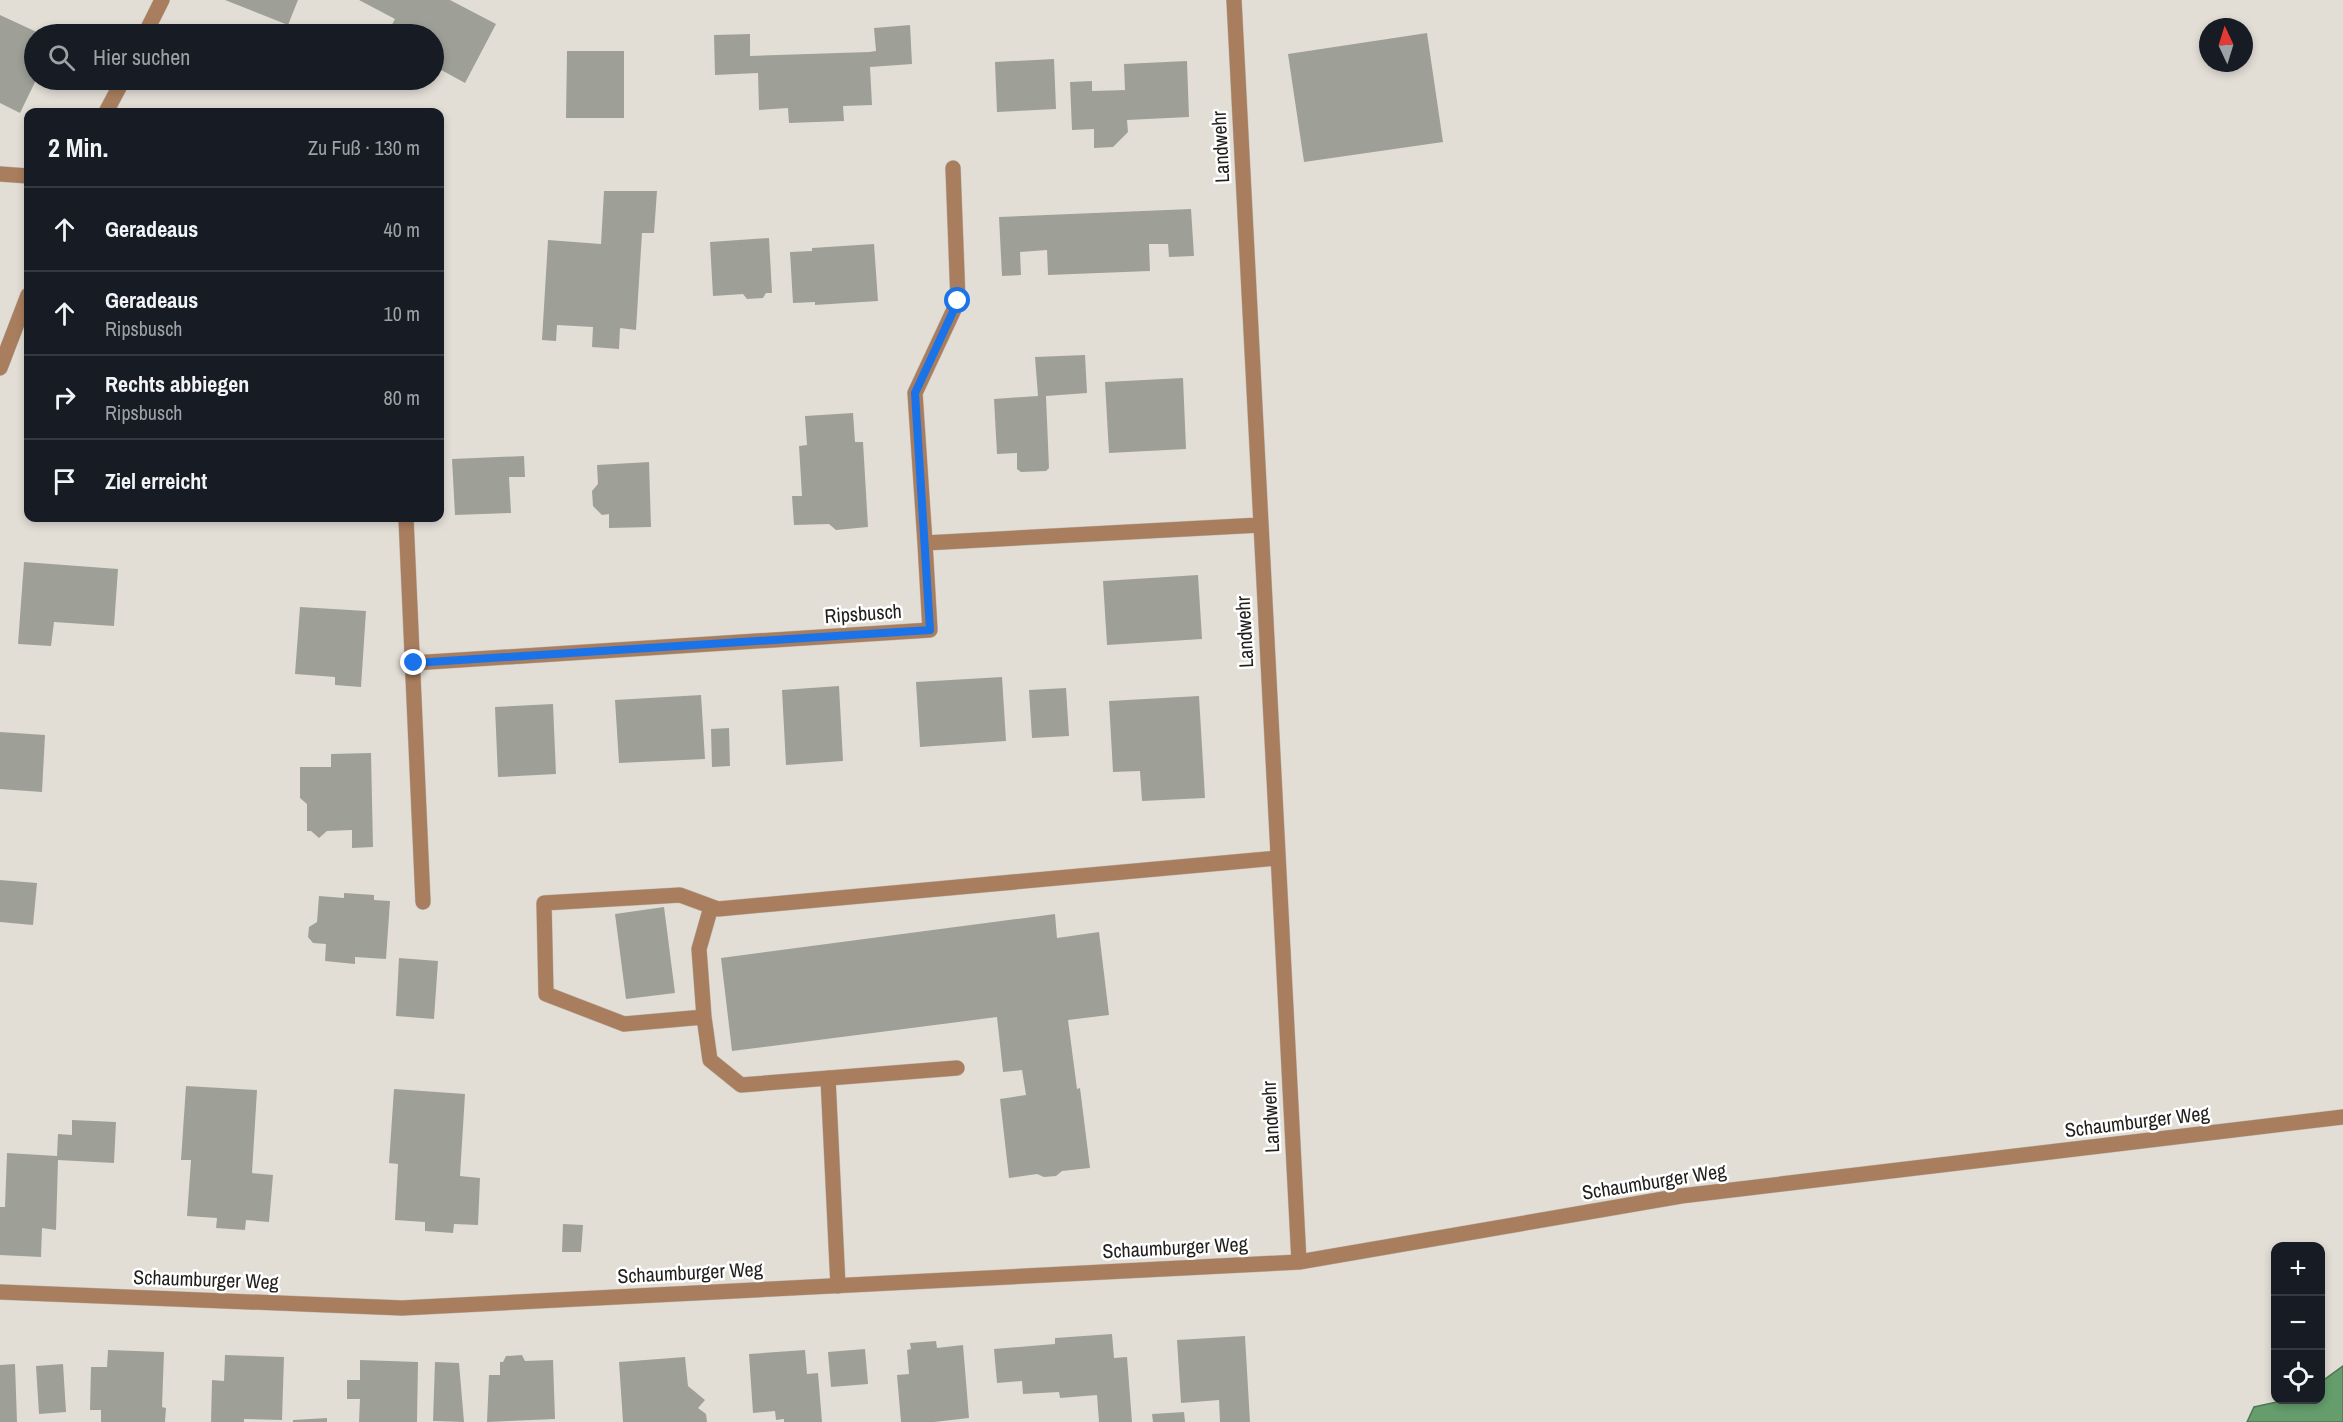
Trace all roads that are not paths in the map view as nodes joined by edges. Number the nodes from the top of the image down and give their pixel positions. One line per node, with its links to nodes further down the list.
1 (162, 0): 3 (street)
2 (1234, 0): 12 (street, Landwehr)
3 (150, 24)
4 (118, 90): 5 (street)
5 (108, 108)
6 (953, 168): 13 (street)
7 (0, 174): 8 (street)
8 (24, 176)
9 (24, 305): 10 (street)
10 (0, 368)
11 (406, 522): 14 (street)
12 (1260, 525): 13 (street); 15 (street, Landwehr)
13 (925, 543): 14 (street, Ripsbusch)
14 (414, 663): 16 (street)
15 (1277, 858): 17 (street); 22 (street, Landwehr)
16 (423, 902)
17 (711, 907): 18 (street); 18 (street)
18 (704, 1017): 20 (street)
19 (957, 1068): 20 (street)
20 (828, 1078): 23 (street)
21 (2343, 1117): 22 (street, Schaumburger Weg)
22 (1299, 1262): 23 (street, Schaumburger Weg)
23 (838, 1286): 24 (street, Schaumburger Weg)
24 (0, 1292)

